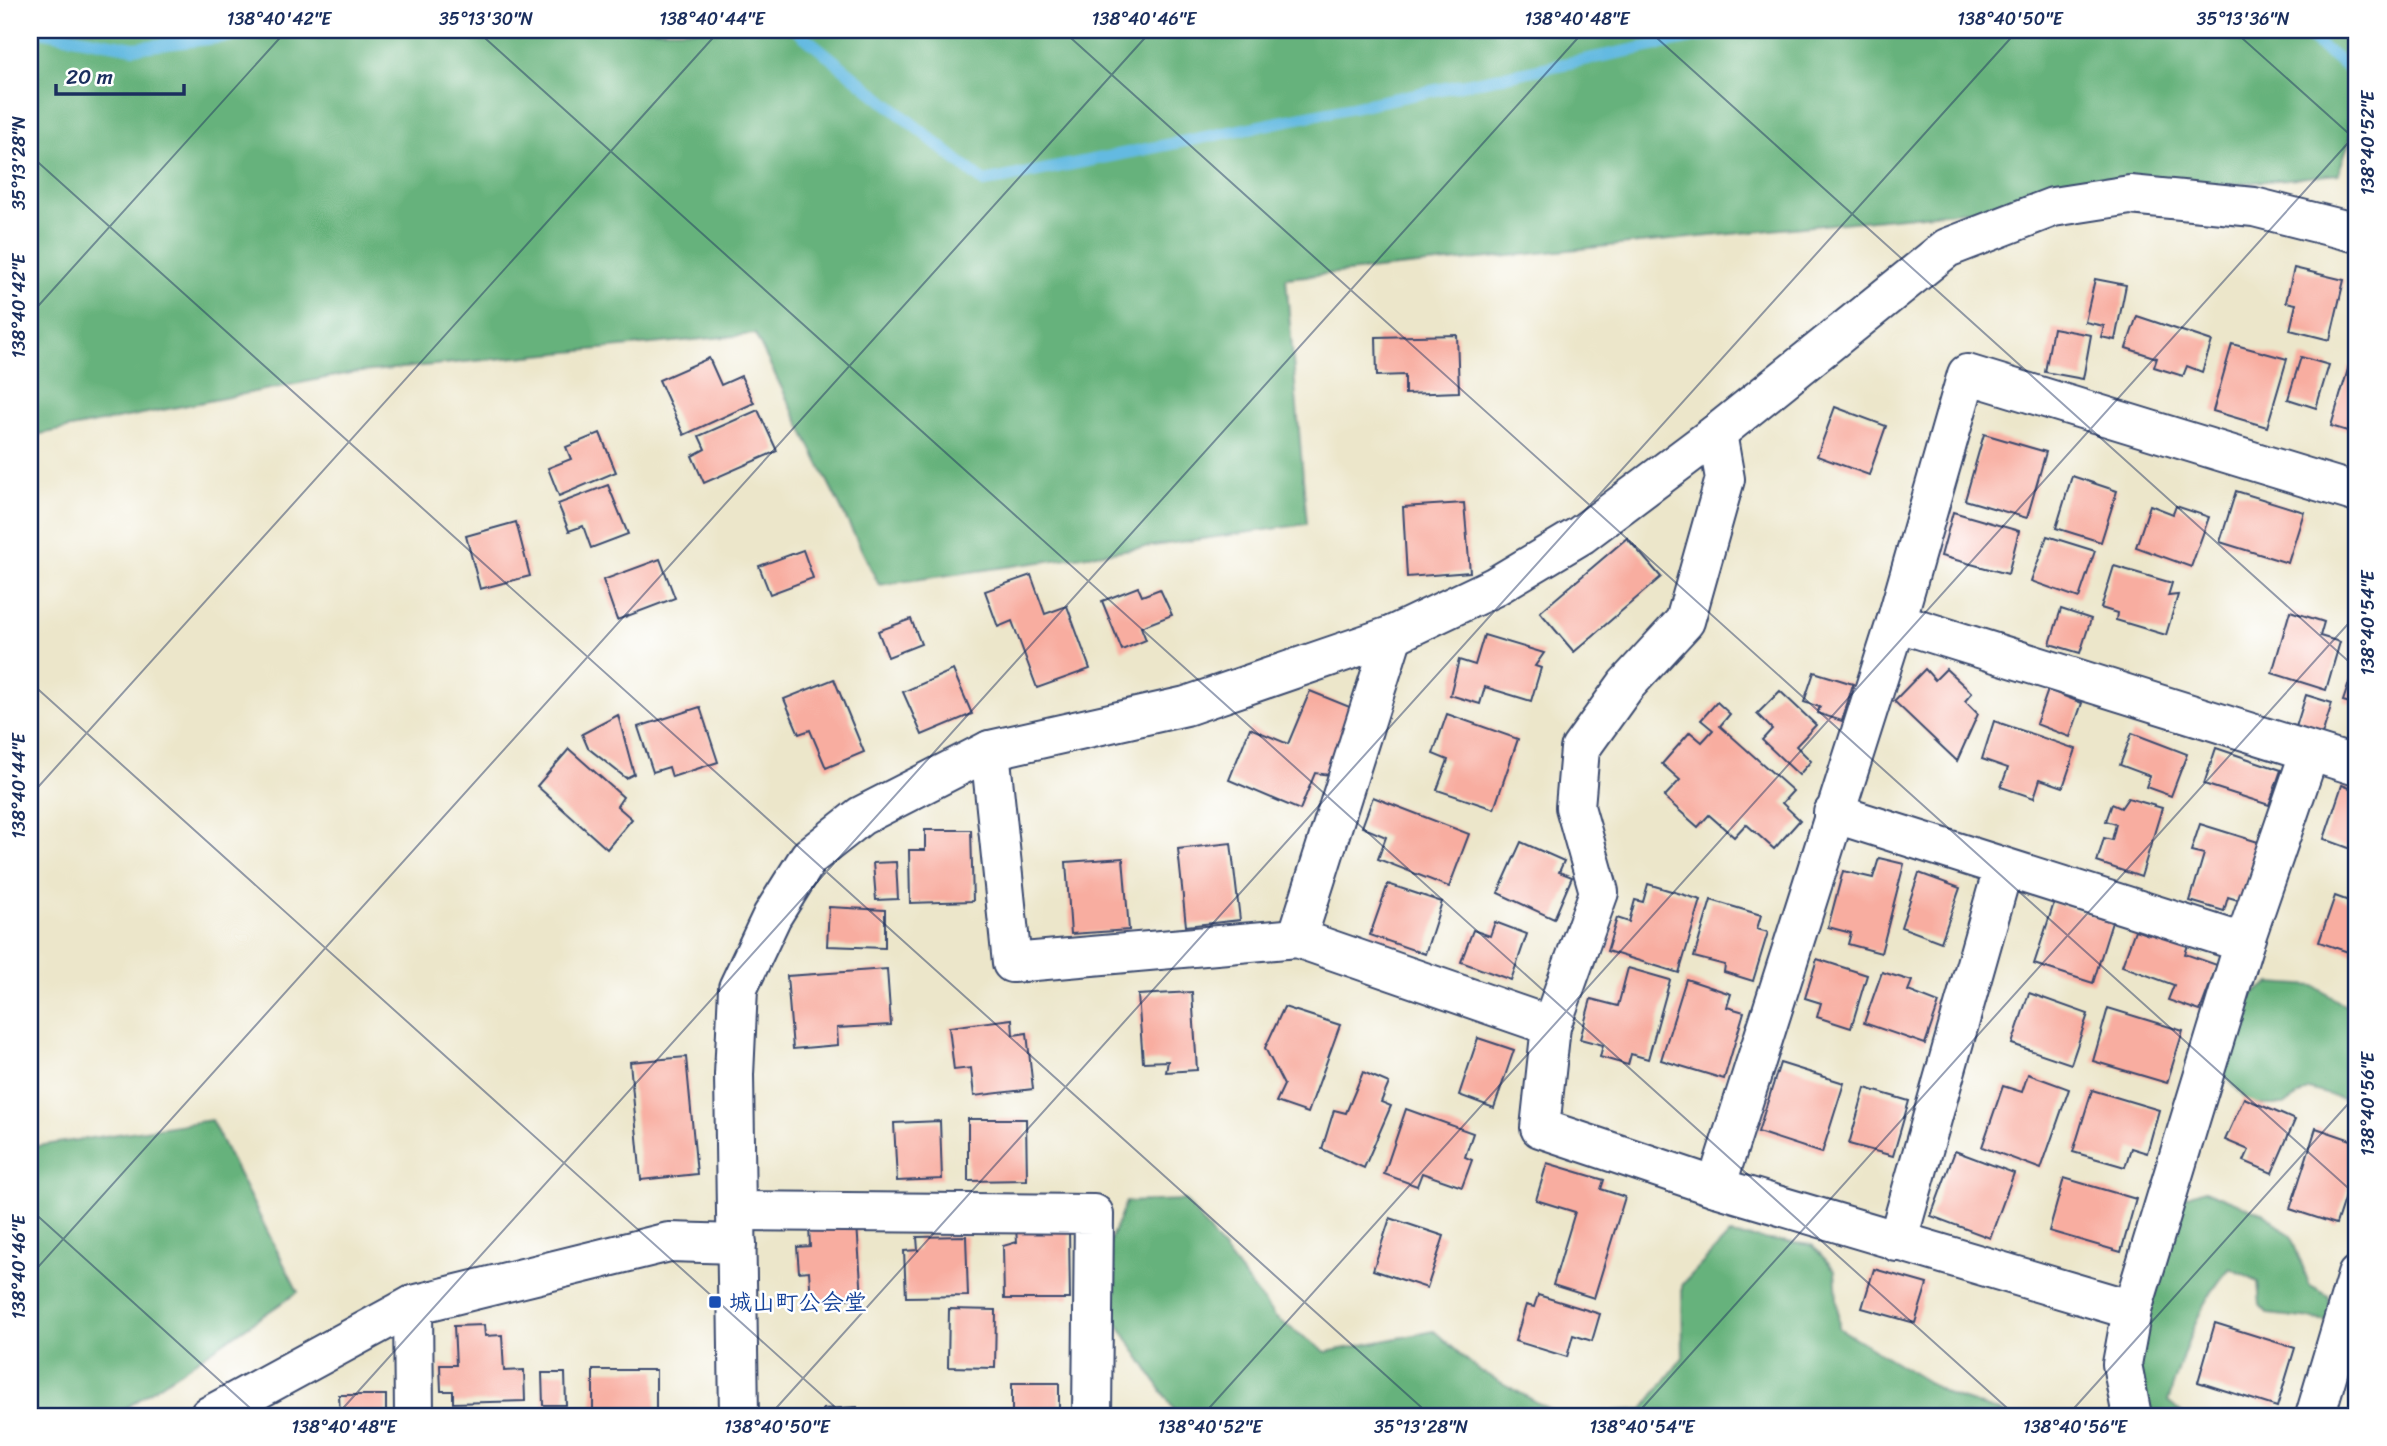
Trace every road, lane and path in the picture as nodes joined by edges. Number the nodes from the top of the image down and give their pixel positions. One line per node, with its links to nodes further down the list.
1 (2356, 232): 2 (street)
2 (1717, 433): 5 (street); 13 (street)
3 (2357, 493): 4 (street)
4 (1896, 622): 7 (street); 9 (street)
5 (1393, 635): 6 (street); 11 (street)
6 (990, 750): 11 (street); 15 (street)
7 (2309, 754): 8 (street); 12 (street)
8 (2357, 766)
9 (1833, 813): 10 (street); 14 (street)
10 (2003, 869): 12 (street); 16 (street)
11 (1297, 938): 13 (street)
12 (2244, 943): 19 (street)
13 (1551, 1026): 14 (street)
14 (1716, 1187): 16 (street)
15 (736, 1228): 18 (street); 22 (street); 23 (street)
16 (1897, 1242): 19 (street)
17 (2357, 1275): 25 (street)
18 (413, 1305): 20 (street); 21 (street)
19 (2132, 1310): 24 (street)
20 (209, 1416)
21 (414, 1416)
22 (739, 1416)
23 (1092, 1416)
24 (2132, 1416)
25 (2315, 1416)

